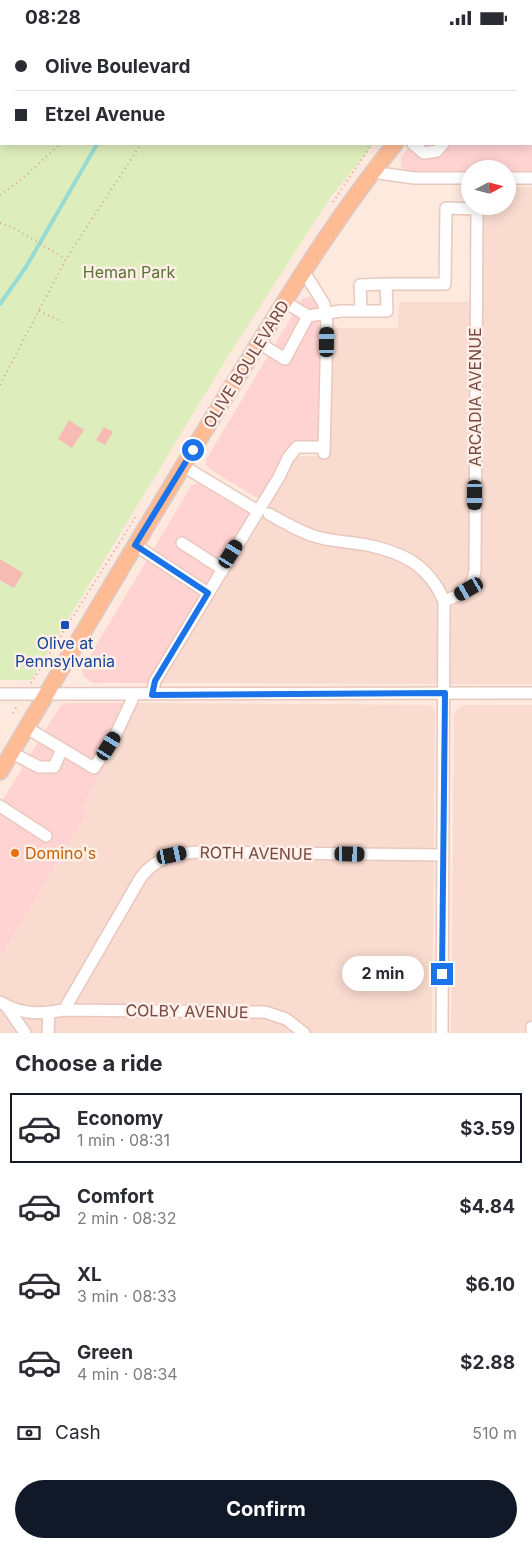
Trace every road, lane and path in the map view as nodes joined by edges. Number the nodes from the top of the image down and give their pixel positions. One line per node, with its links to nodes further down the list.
1 (59, 145): 10 (path)
2 (140, 145): 14 (path)
3 (394, 145): 6 (main road, OLIVE BOULEVARD)
4 (414, 145): 5 (street)
5 (442, 145)
6 (372, 172): 7 (street); 15 (main road, OLIVE BOULEVARD)
7 (461, 178)
8 (516, 178): 9 (street)
9 (532, 178)
10 (0, 195)
11 (461, 208): 16 (street)
12 (477, 215): 31 (street, ARCADIA AVENUE)
13 (0, 223): 14 (path)
14 (66, 259): 18 (path)
15 (304, 272): 17 (main road, OLIVE BOULEVARD); 20 (street)
16 (386, 284): 19 (street); 19 (street)
17 (285, 302): 21 (street); 23 (main road, OLIVE BOULEVARD)
18 (39, 311): 22 (path); 24 (path)
19 (361, 311): 20 (street)
20 (326, 313): 21 (street); 26 (street)
21 (308, 316): 23 (street)
22 (62, 321)
23 (259, 343): 25 (main road, OLIVE BOULEVARD)
24 (0, 385)
25 (182, 466): 26 (street); 28 (main road, OLIVE BOULEVARD)
26 (263, 513): 29 (street); 31 (street)
27 (182, 543): 29 (street)
28 (135, 545): 30 (street); 35 (main road, OLIVE BOULEVARD)
29 (222, 569): 30 (street)
30 (208, 593): 37 (street)
31 (444, 601): 32 (street)
32 (445, 693): 33 (street); 37 (street); 44 (street)
33 (532, 693)
34 (0, 694): 35 (street)
35 (46, 695): 36 (street); 38 (main road, OLIVE BOULEVARD)
36 (132, 695): 37 (street); 39 (street)
37 (152, 695)
38 (27, 728): 39 (street); 40 (main road, OLIVE BOULEVARD)
39 (62, 749): 40 (street)
40 (12, 753): 41 (main road, OLIVE BOULEVARD)
41 (0, 772)
42 (0, 806): 43 (street)
43 (46, 836)
44 (443, 855): 46 (street, ROTH AVENUE); 52 (street)
45 (4, 1004): 47 (street, COLBY AVENUE); 49 (street)
46 (64, 1010): 47 (street, COLBY AVENUE); 51 (street, COLBY AVENUE)
47 (49, 1012): 50 (street)
48 (532, 1027): 53 (street)
49 (25, 1033)
50 (48, 1033)
51 (304, 1033)
52 (442, 1033)
53 (532, 1033)

